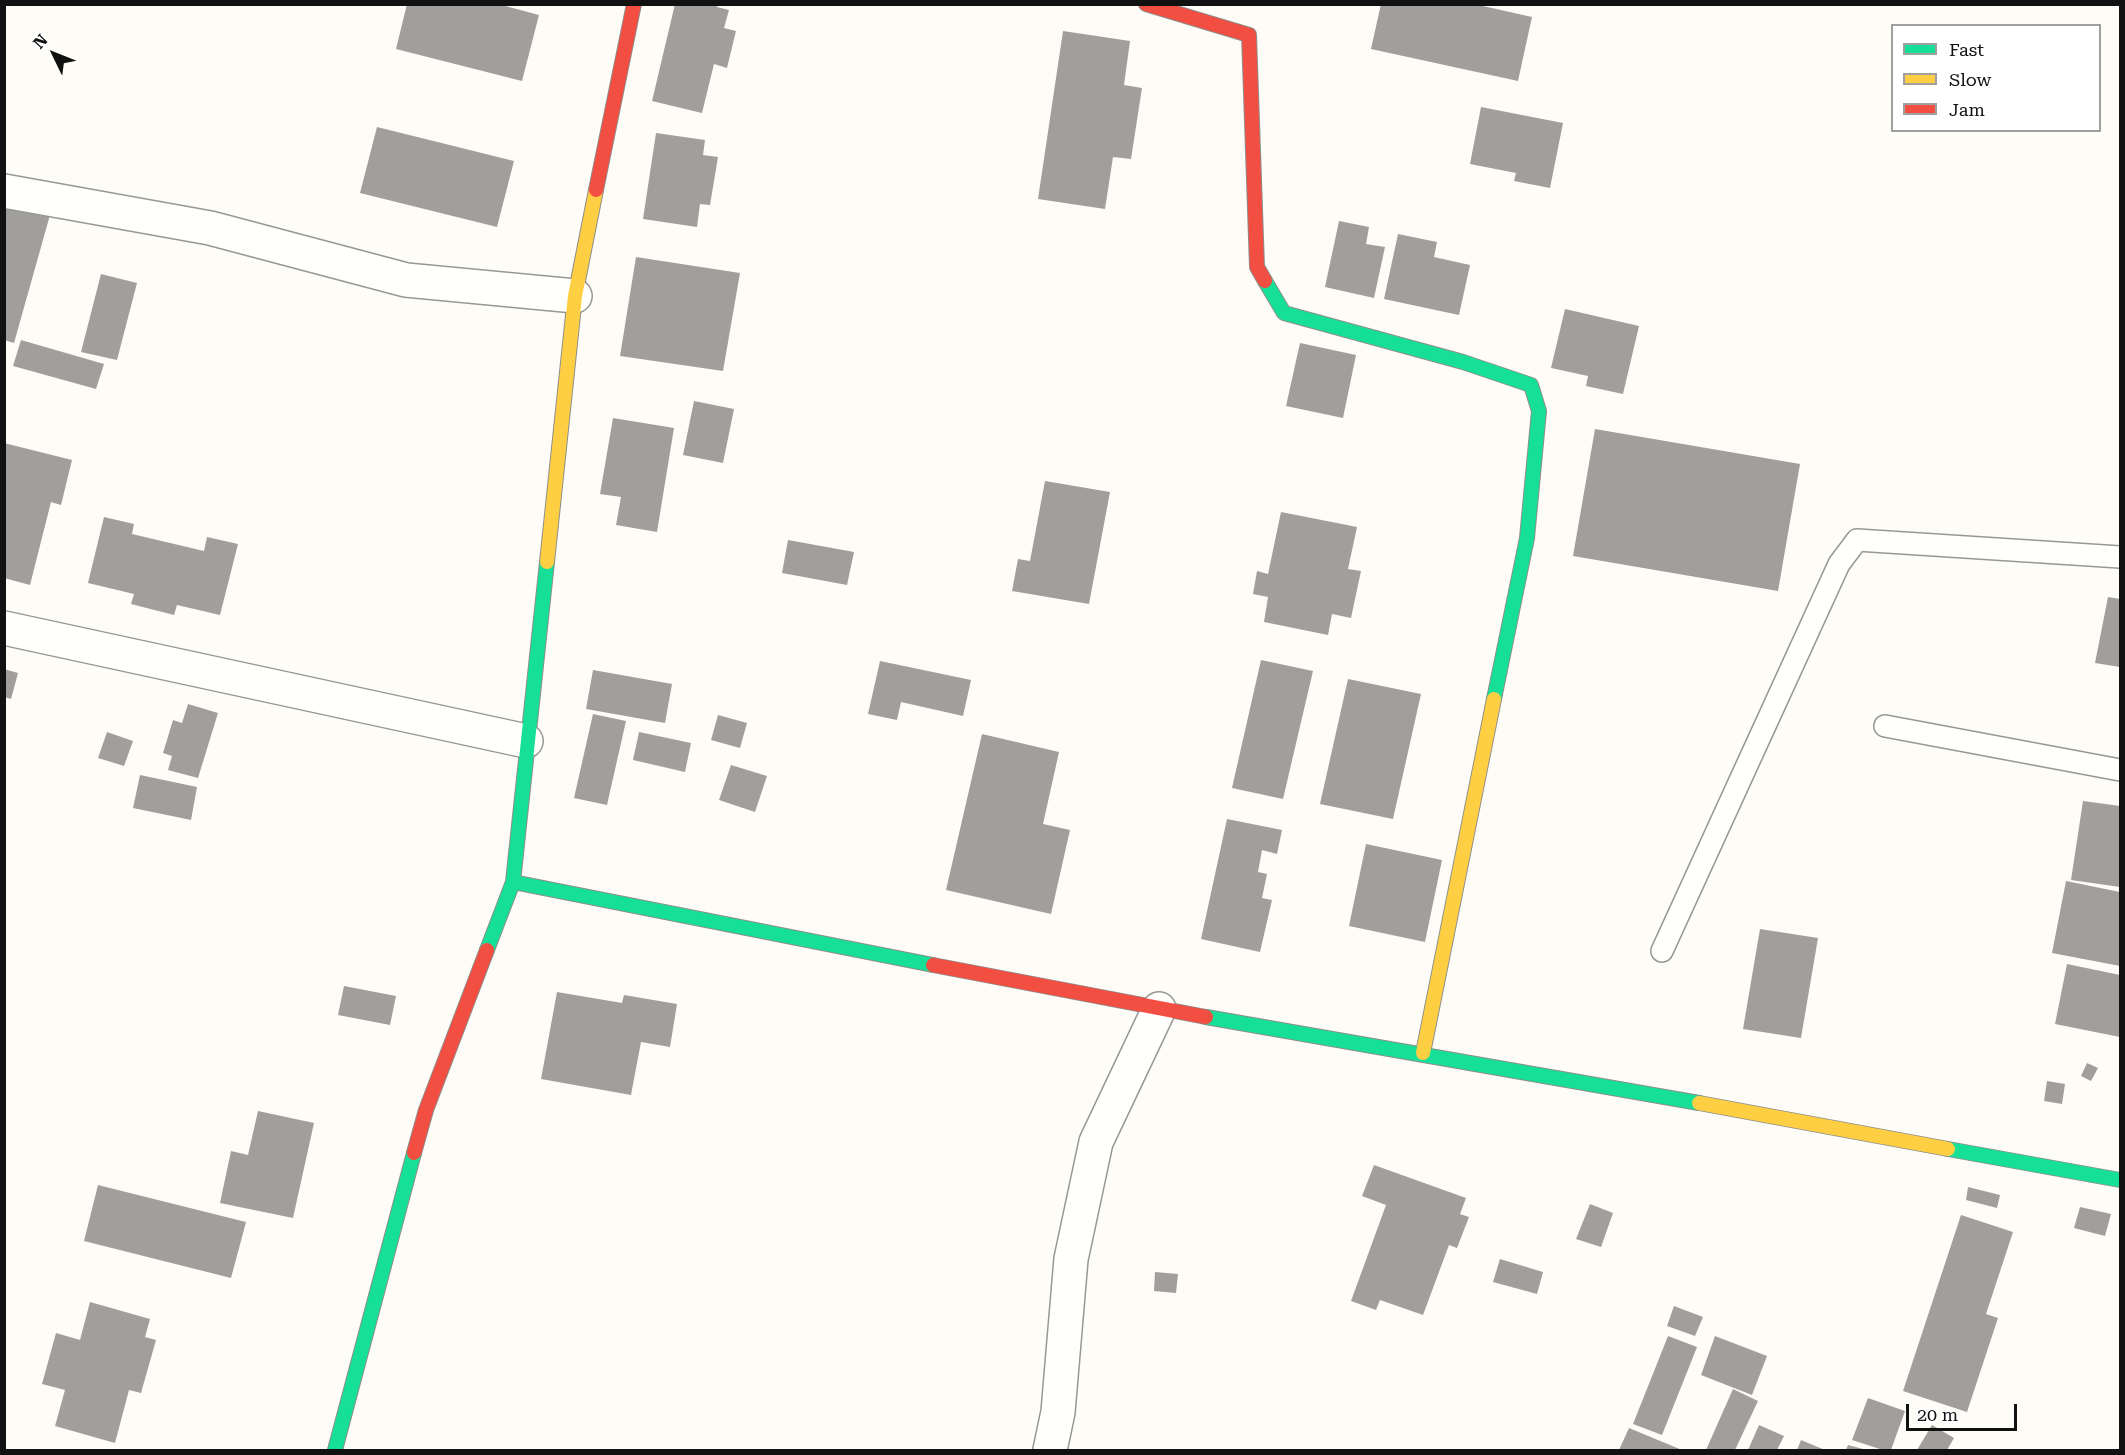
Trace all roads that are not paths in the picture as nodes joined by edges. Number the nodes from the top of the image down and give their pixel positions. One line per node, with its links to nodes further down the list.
1 (634, 4): 4 (street)
2 (1146, 4): 13 (street)
3 (4, 191): 4 (street)
4 (575, 297): 8 (street)
5 (2121, 557): 11 (lane)
6 (4, 628): 8 (street)
7 (1885, 726): 9 (lane)
8 (526, 741): 10 (street)
9 (2121, 770)
10 (513, 882): 12 (street); 15 (street)
11 (1662, 951)
12 (1160, 1010): 13 (street); 16 (street)
13 (1423, 1053): 14 (street)
14 (2121, 1180)
15 (335, 1450)
16 (1050, 1450)

